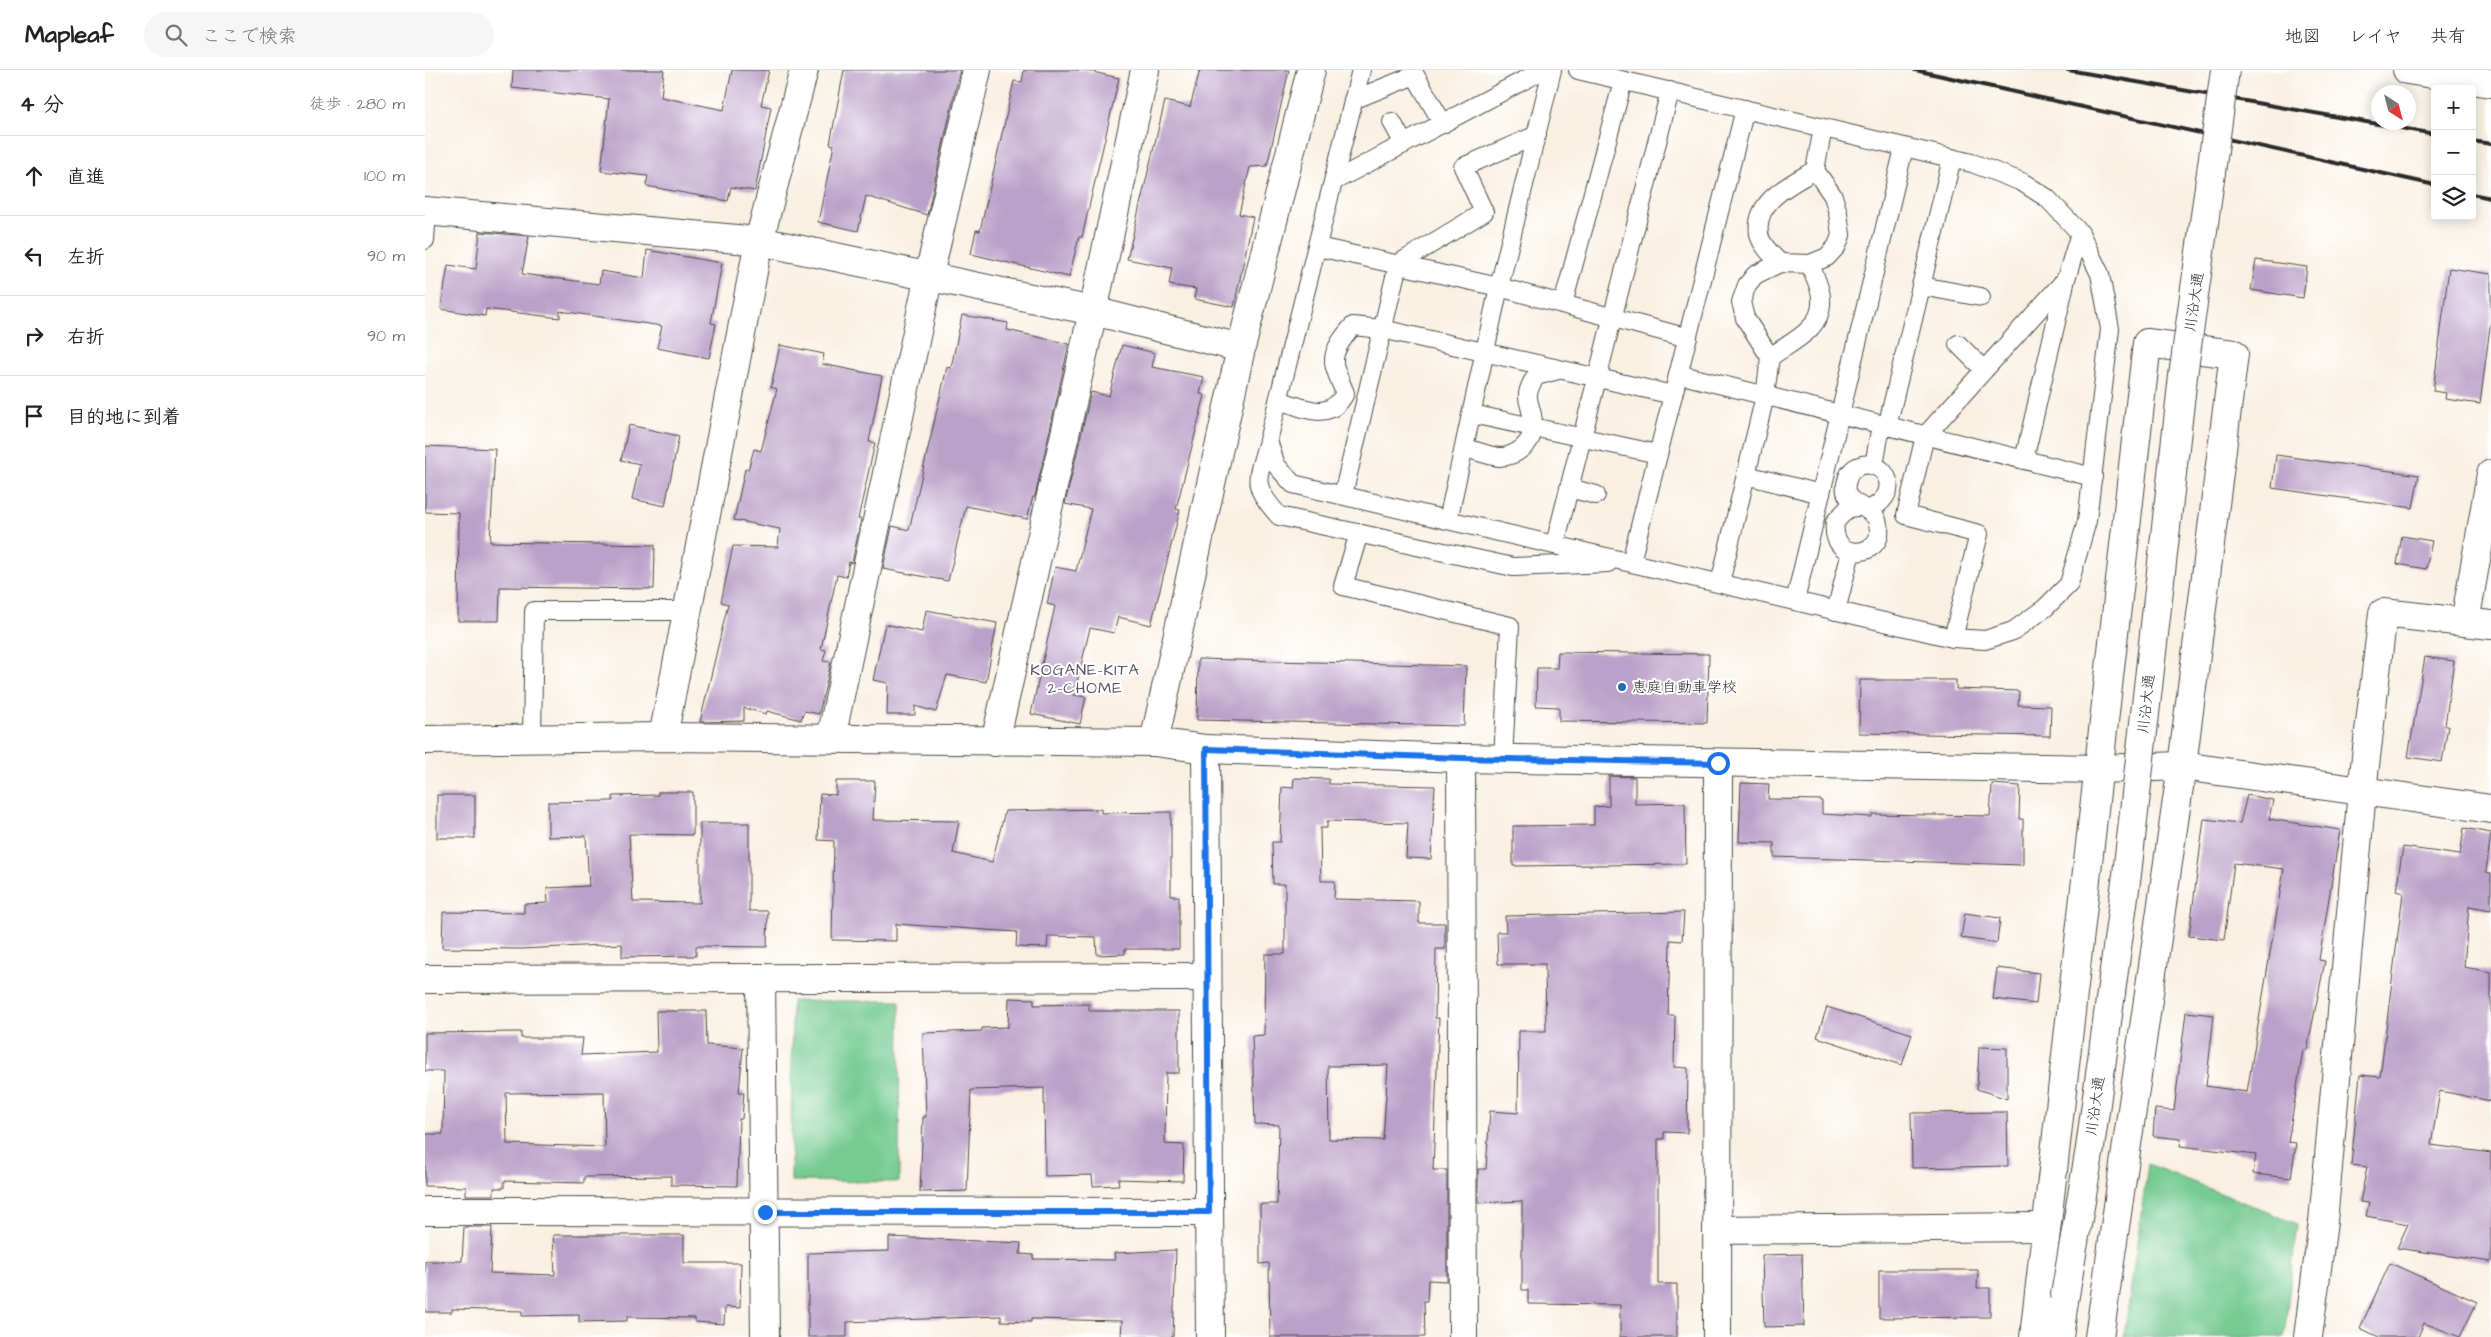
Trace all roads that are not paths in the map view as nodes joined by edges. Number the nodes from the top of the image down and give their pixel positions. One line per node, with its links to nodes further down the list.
1 (804, 70): 28 (street)
2 (977, 70): 33 (street)
3 (1145, 70): 39 (street)
4 (1311, 70): 44 (street)
5 (1361, 70): 14 (lane)
6 (1543, 70): 17 (lane)
7 (1552, 70): 19 (lane)
8 (1578, 70): 11 (lane)
9 (2225, 70): 111 (street, 川沿大通, bridge)
10 (2407, 70): 12 (street)
11 (1623, 81): 13 (lane); 38 (lane)
12 (2491, 81)
13 (1670, 91): 15 (lane); 40 (lane)
14 (1353, 100): 17 (lane); 24 (lane)
15 (1745, 109): 18 (lane); 42 (lane)
16 (1393, 122): 20 (lane)
17 (1443, 124): 20 (lane)
18 (1823, 128): 21 (lane); 23 (lane)
19 (1537, 135): 31 (lane); 36 (lane)
20 (1404, 144): 24 (lane)
21 (1904, 148): 22 (lane); 55 (lane)
22 (1953, 158): 26 (lane); 35 (lane)
23 (1815, 170): 30 (lane); 32 (lane)
24 (1334, 181): 29 (lane)
25 (426, 211): 27 (lane); 28 (street)
26 (2080, 233): 34 (lane); 67 (lane)
27 (425, 240)
28 (759, 241): 33 (street); 80 (street)
29 (1318, 247): 31 (lane); 53 (lane)
30 (1780, 263): 32 (lane); 46 (lane)
31 (1397, 264): 36 (lane); 41 (lane)
32 (1810, 264): 46 (lane)
33 (929, 275): 39 (street); 85 (street)
34 (2066, 279): 48 (lane); 63 (lane)
35 (1921, 286): 37 (lane); 56 (lane)
36 (1499, 287): 38 (lane); 45 (lane)
37 (1981, 297)
38 (1563, 304): 40 (lane)
39 (1093, 311): 44 (street); 88 (street)
40 (1613, 318): 42 (lane); 50 (lane)
41 (1383, 329): 45 (lane); 53 (lane); 70 (lane)
42 (1688, 338): 49 (lane)
43 (1958, 344): 48 (lane)
44 (1241, 348): 89 (street)
45 (1485, 353): 47 (lane); 54 (lane)
46 (1770, 357): 52 (lane)
47 (1561, 369): 50 (lane); 57 (lane)
48 (1984, 370): 58 (lane)
49 (1678, 374): 51 (lane); 52 (lane)
50 (1598, 378): 51 (lane); 59 (lane)
51 (1673, 395): 62 (lane)
52 (1765, 396): 55 (lane); 66 (lane)
53 (1279, 400): 60 (lane)
54 (1472, 414): 57 (lane); 61 (lane)
55 (1841, 415): 56 (lane); 69 (lane)
56 (1884, 426): 58 (lane); 64 (lane)
57 (1533, 427): 59 (lane); 61 (lane)
58 (1925, 436): 63 (lane); 83 (lane)
59 (1582, 438): 62 (lane); 68 (lane)
60 (1268, 441): 70 (lane); 74 (lane)
61 (1466, 448): 73 (lane)
62 (1658, 454): 77 (lane)
63 (2024, 460): 67 (lane)
64 (1874, 466): 72 (lane); 72 (lane)
65 (2491, 474): 82 (street)
66 (1746, 475): 69 (lane); 78 (lane)
67 (2093, 477): 83 (lane)
68 (1569, 488): 71 (lane); 75 (lane)
69 (1821, 494): 79 (lane)
70 (1343, 495): 73 (lane)
71 (1596, 495)
72 (1863, 508): 76 (lane); 76 (lane)
73 (1448, 520): 75 (lane)
74 (1359, 533): 77 (lane); 92 (lane)
75 (1555, 544): 77 (lane)
76 (1851, 552): 81 (lane)
77 (1631, 562): 78 (lane)
78 (1720, 584): 79 (lane)
79 (1795, 601): 81 (lane)
80 (688, 611): 84 (street); 86 (lane)
81 (1836, 611): 83 (lane)
82 (2478, 623): 96 (street)
83 (1953, 638)
84 (663, 737): 85 (street); 86 (street)
85 (831, 738): 88 (street)
86 (532, 739): 87 (street)
87 (425, 740)
88 (995, 742): 89 (street)
89 (1155, 742): 90 (street)
90 (1206, 749): 91 (street); 100 (street)
91 (1461, 758): 92 (street); 108 (street)
92 (1503, 759): 93 (street)
93 (1718, 763): 95 (street); 105 (street)
94 (2182, 766): 95 (street); 95 (street); 96 (street); 112 (street)
95 (2098, 769): 104 (street)
96 (2362, 791): 97 (street); 113 (street)
97 (2491, 810)
98 (425, 978): 99 (street)
99 (761, 978): 100 (street); 102 (street)
100 (1207, 978): 103 (street)
101 (425, 1211): 102 (street)
102 (765, 1212): 103 (street); 106 (street)
103 (1209, 1212): 107 (street)
104 (2047, 1227): 105 (street); 110 (street)
105 (1717, 1230): 109 (street)
106 (765, 1337)
107 (1210, 1337)
108 (1463, 1337)
109 (1717, 1337)
110 (2034, 1337)
111 (2059, 1337)
112 (2099, 1337)
113 (2308, 1337)

